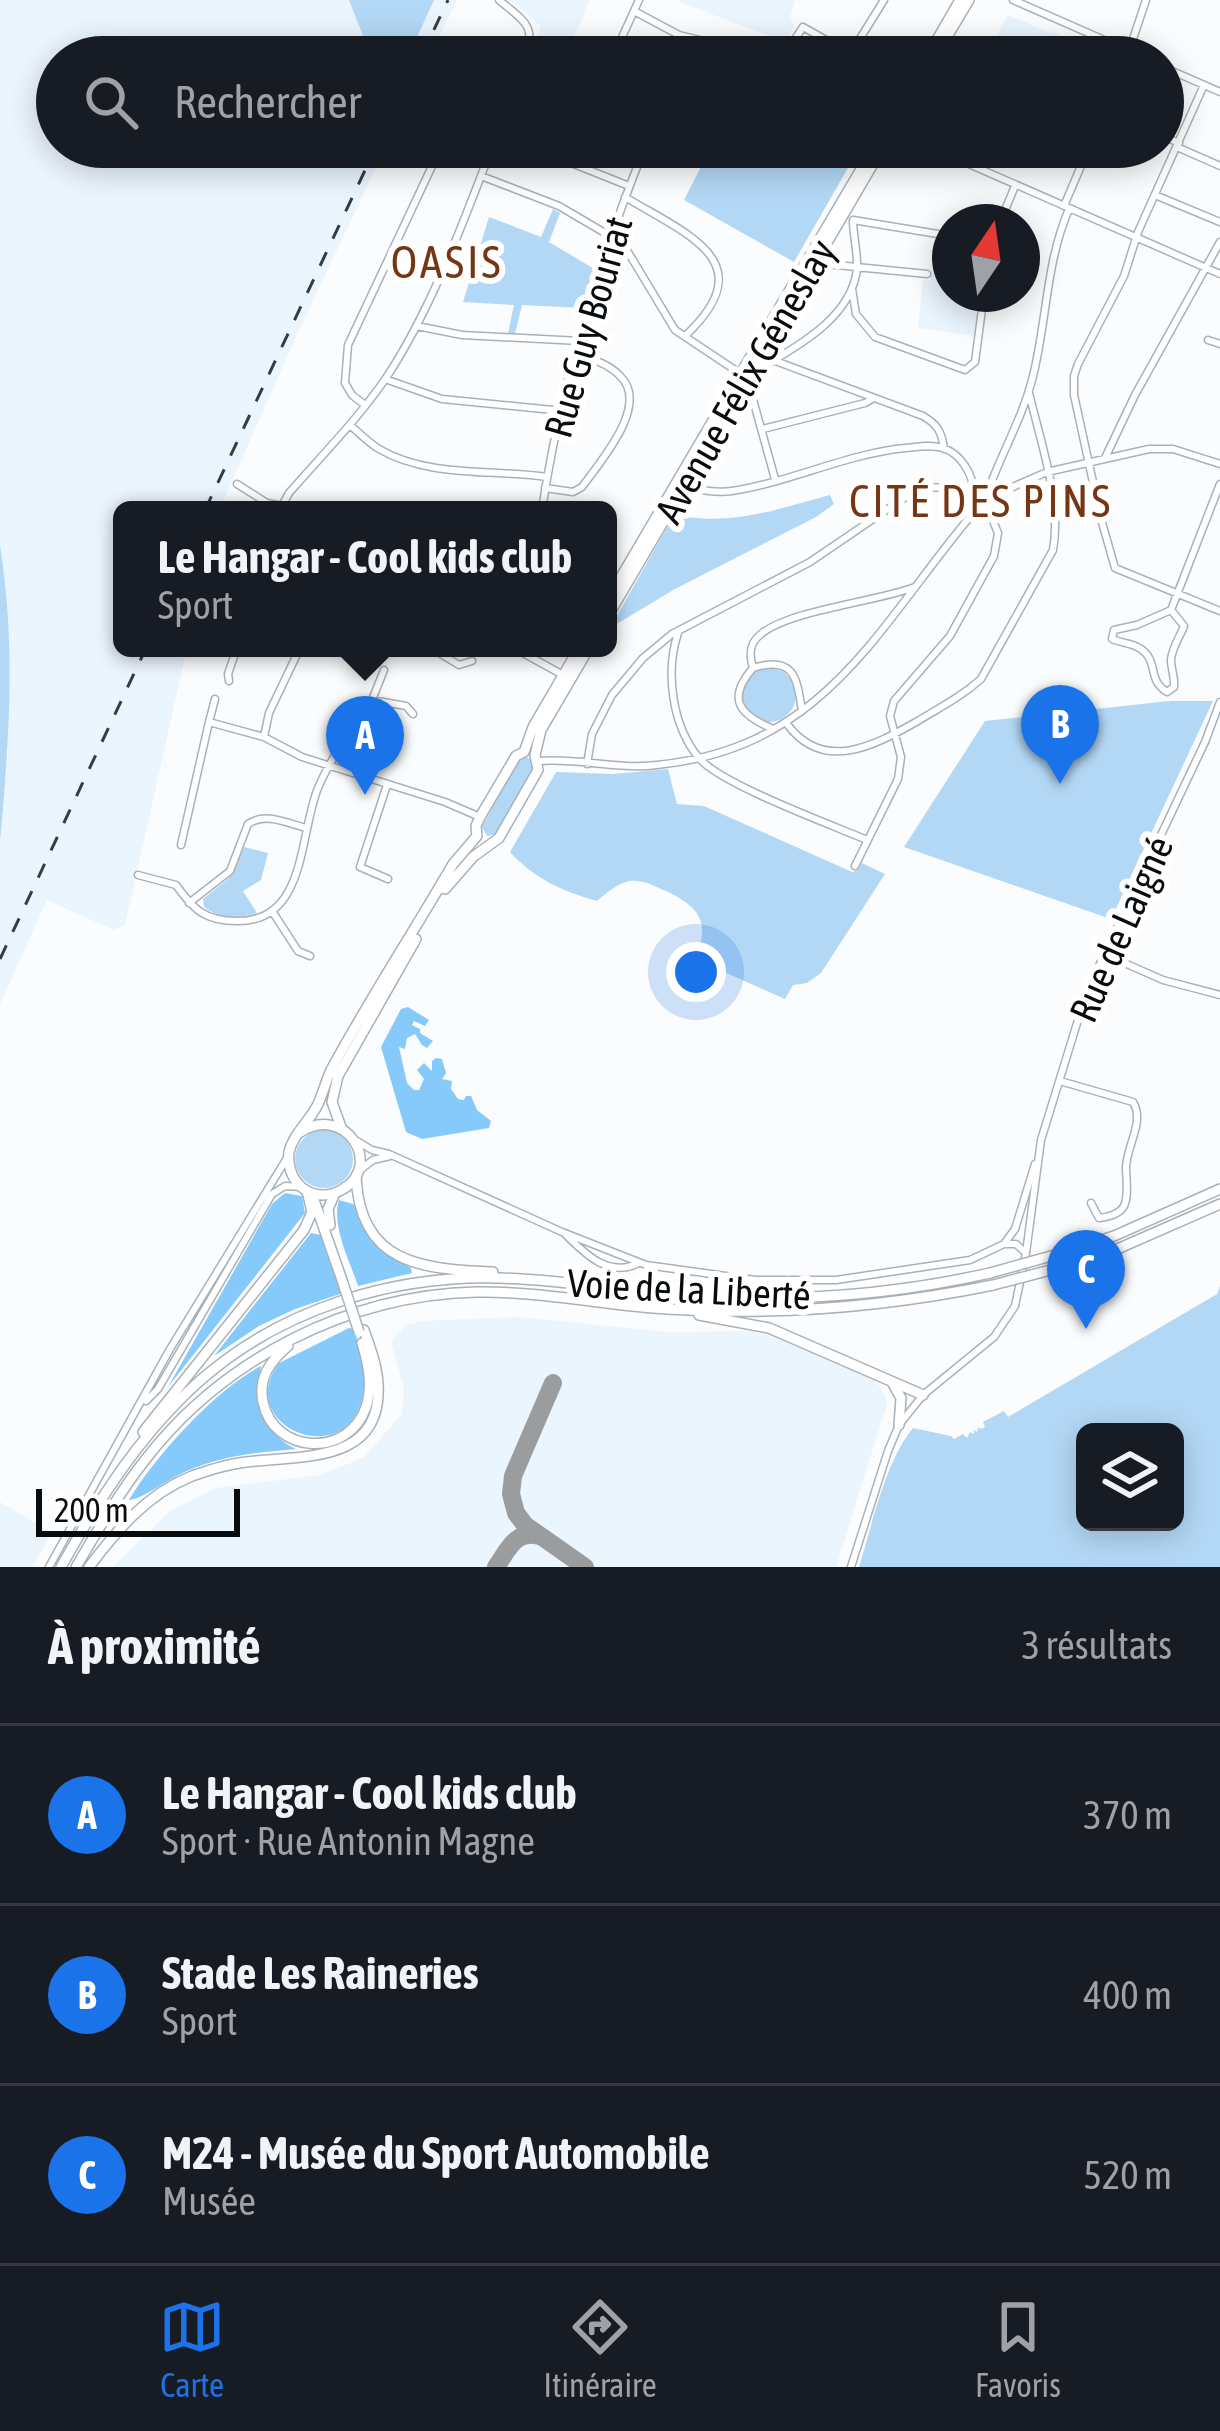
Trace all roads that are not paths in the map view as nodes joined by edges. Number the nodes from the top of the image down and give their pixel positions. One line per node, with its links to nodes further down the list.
1 (499, 0): 8 (street)
2 (639, 0): 7 (street)
3 (884, 0): 11 (street)
4 (964, 0): 12 (main road)
5 (1013, 0): 13 (street)
6 (1146, 0): 14 (street)
7 (634, 11): 9 (street); 10 (street)
8 (529, 36)
9 (623, 36)
10 (686, 36)
11 (864, 36)
12 (943, 36)
13 (1090, 36)
14 (1133, 36)
15 (1184, 76): 16 (street)
16 (1204, 85): 17 (street); 18 (street)
17 (1220, 92)
18 (1184, 131)
19 (1184, 150): 20 (street)
20 (1220, 166)
21 (431, 168): 61 (street)
22 (484, 168): 29 (street)
23 (584, 168): 30 (street)
24 (636, 168): 30 (street, Rue Guy Bouriat)
25 (868, 168): 36 (main road, Avenue Félix Géneslay)
26 (977, 168): 31 (street)
27 (1081, 168): 35 (street)
28 (1167, 168): 32 (street)
29 (481, 176): 39 (street); 49 (street)
30 (629, 186): 33 (street, Rue Guy Bouriat)
31 (1016, 186): 34 (street); 35 (street)
32 (1155, 195): 37 (street); 40 (street)
33 (625, 197): 39 (street, Rue Guy Bouriat); 50 (street)
34 (1008, 204)
35 (1066, 207): 40 (street); 59 (street)
36 (844, 215): 38 (street); 42 (main road, Avenue Félix Géneslay); 44 (street)
37 (1220, 221)
38 (932, 232)
39 (611, 237): 50 (street); 52 (street, Rue Guy Bouriat)
40 (1136, 238): 43 (street); 67 (street)
41 (1220, 242): 43 (street)
42 (811, 261): 44 (street); 55 (main road, Avenue Félix Géneslay)
43 (1206, 268): 46 (street); 66 (street)
44 (856, 269): 45 (street); 47 (street)
45 (927, 274)
46 (1220, 274)
47 (852, 290): 48 (street); 56 (street)
48 (982, 312)
49 (416, 325): 52 (street); 58 (street)
50 (685, 337): 57 (street)
51 (1208, 340): 53 (street)
52 (580, 341): 54 (street, Rue Guy Bouriat)
53 (1220, 344)
54 (577, 354): 62 (street, Rue Guy Bouriat); 75 (street)
55 (757, 354): 56 (street); 57 (main road, Avenue Félix Géneslay)
56 (772, 361): 60 (street)
57 (744, 375): 64 (street); 72 (main road, Avenue Félix Géneslay)
58 (385, 380): 61 (street); 62 (street)
59 (1029, 393): 69 (street); 76 (street)
60 (872, 399): 64 (street); 65 (street)
61 (365, 405): 63 (street)
62 (563, 411): 70 (street, Rue Guy Bouriat)
63 (350, 425): 70 (street); 79 (street)
64 (763, 429): 71 (street)
65 (944, 448): 71 (street); 77 (street)
66 (1105, 458): 67 (street); 68 (street)
67 (1089, 461): 69 (street); 85 (street)
68 (1220, 464)
69 (1047, 472): 76 (street); 109 (street)
70 (547, 478): 75 (street, Rue Guy Bouriat)
71 (775, 479): 72 (street)
72 (682, 482): 83 (main road, Avenue Félix Géneslay); 86 (main road, Avenue Félix Géneslay)
73 (237, 484): 78 (street)
74 (1220, 484): 85 (street)
75 (545, 488): 80 (street, Rue Guy Bouriat)
76 (990, 494): 77 (street); 81 (street)
77 (971, 495): 82 (street); 89 (street)
78 (264, 501)
79 (284, 501)
80 (543, 501)
81 (989, 511): 82 (street); 109 (street)
82 (974, 512): 84 (street)
83 (617, 585)
84 (916, 586): 97 (street); 104 (street)
85 (1177, 594): 87 (street); 88 (street)
86 (617, 600)
87 (1171, 610): 87 (street)
88 (1220, 611)
89 (679, 630): 112 (street); 113 (street)
90 (234, 657): 100 (street)
91 (296, 657): 110 (street)
92 (447, 657): 96 (street)
93 (531, 657): 99 (street)
94 (575, 657): 99 (main road)
95 (582, 657): 99 (main road)
96 (472, 661)
97 (753, 668): 104 (street); 108 (street)
98 (384, 670): 102 (street)
99 (567, 677): 111 (main road)
100 (229, 682)
101 (215, 699): 106 (street)
102 (372, 700): 105 (street); 114 (street)
103 (1220, 702): 127 (street, Rue de Laigné)
104 (802, 711): 107 (street)
105 (413, 713)
106 (209, 722): 110 (street); 121 (street)
107 (787, 724): 108 (street); 109 (street)
108 (774, 730): 112 (street)
109 (894, 734): 119 (street)
110 (264, 737): 114 (street)
111 (532, 756): 113 (street); 116 (main road); 120 (main road)
112 (698, 758): 113 (street); 119 (street)
113 (587, 764)
114 (328, 766): 115 (street); 117 (street)
115 (387, 784): 116 (street); 124 (street)
116 (481, 817): 118 (main road)
117 (307, 828): 125 (street); 126 (street)
118 (477, 836): 120 (main road); 132 (main road)
119 (867, 840): 122 (street)
120 (490, 843): 131 (main road)
121 (181, 845)
122 (855, 866)
123 (138, 875): 125 (street)
124 (388, 879)
125 (189, 903): 126 (street)
126 (272, 911): 128 (street)
127 (1104, 954): 129 (street); 130 (street, Rue de Laigné)
128 (310, 956)
129 (1220, 995)
130 (1060, 1081): 136 (street, Rue de Laigné); 141 (street)
131 (342, 1128): 132 (main road); 133 (main road)
132 (299, 1133): 134 (main road)
133 (354, 1139): 135 (street); 137 (main road)
134 (288, 1155): 138 (main road); 157 (street)
135 (394, 1157): 137 (street); 143 (street)
136 (1036, 1162): 144 (street); 146 (street)
137 (356, 1174): 140 (main road); 150 (main road)
138 (305, 1189): 140 (main road); 149 (main road); 157 (street); 158 (main road)
139 (1220, 1189): 150 (main road, Voie de la Liberté, bridge)
140 (335, 1193): 149 (main road)
141 (1091, 1203)
142 (1220, 1204): 151 (main road, Voie de la Liberté, bridge)
143 (562, 1232): 145 (street); 147 (street)
144 (1004, 1244): 146 (street); 148 (street)
145 (600, 1246): 147 (street); 148 (street)
146 (1026, 1252): 155 (street)
147 (593, 1261): 148 (street)
148 (639, 1263)
149 (346, 1282): 152 (main road, bridge)
150 (575, 1284): 158 (main road, Voie de la Liberté)
151 (664, 1309): 153 (main road, Voie de la Liberté); 154 (main road)
152 (362, 1331): 153 (main road); 162 (main road)
153 (308, 1332): 161 (main road, Voie de la Liberté)
154 (892, 1382): 155 (main road); 156 (main road)
155 (923, 1395): 156 (street)
156 (899, 1425): 163 (street)
157 (128, 1429): 159 (street)
158 (75, 1542): 160 (main road)
159 (49, 1567)
160 (61, 1567)
161 (76, 1567)
162 (88, 1567)
163 (851, 1567)

